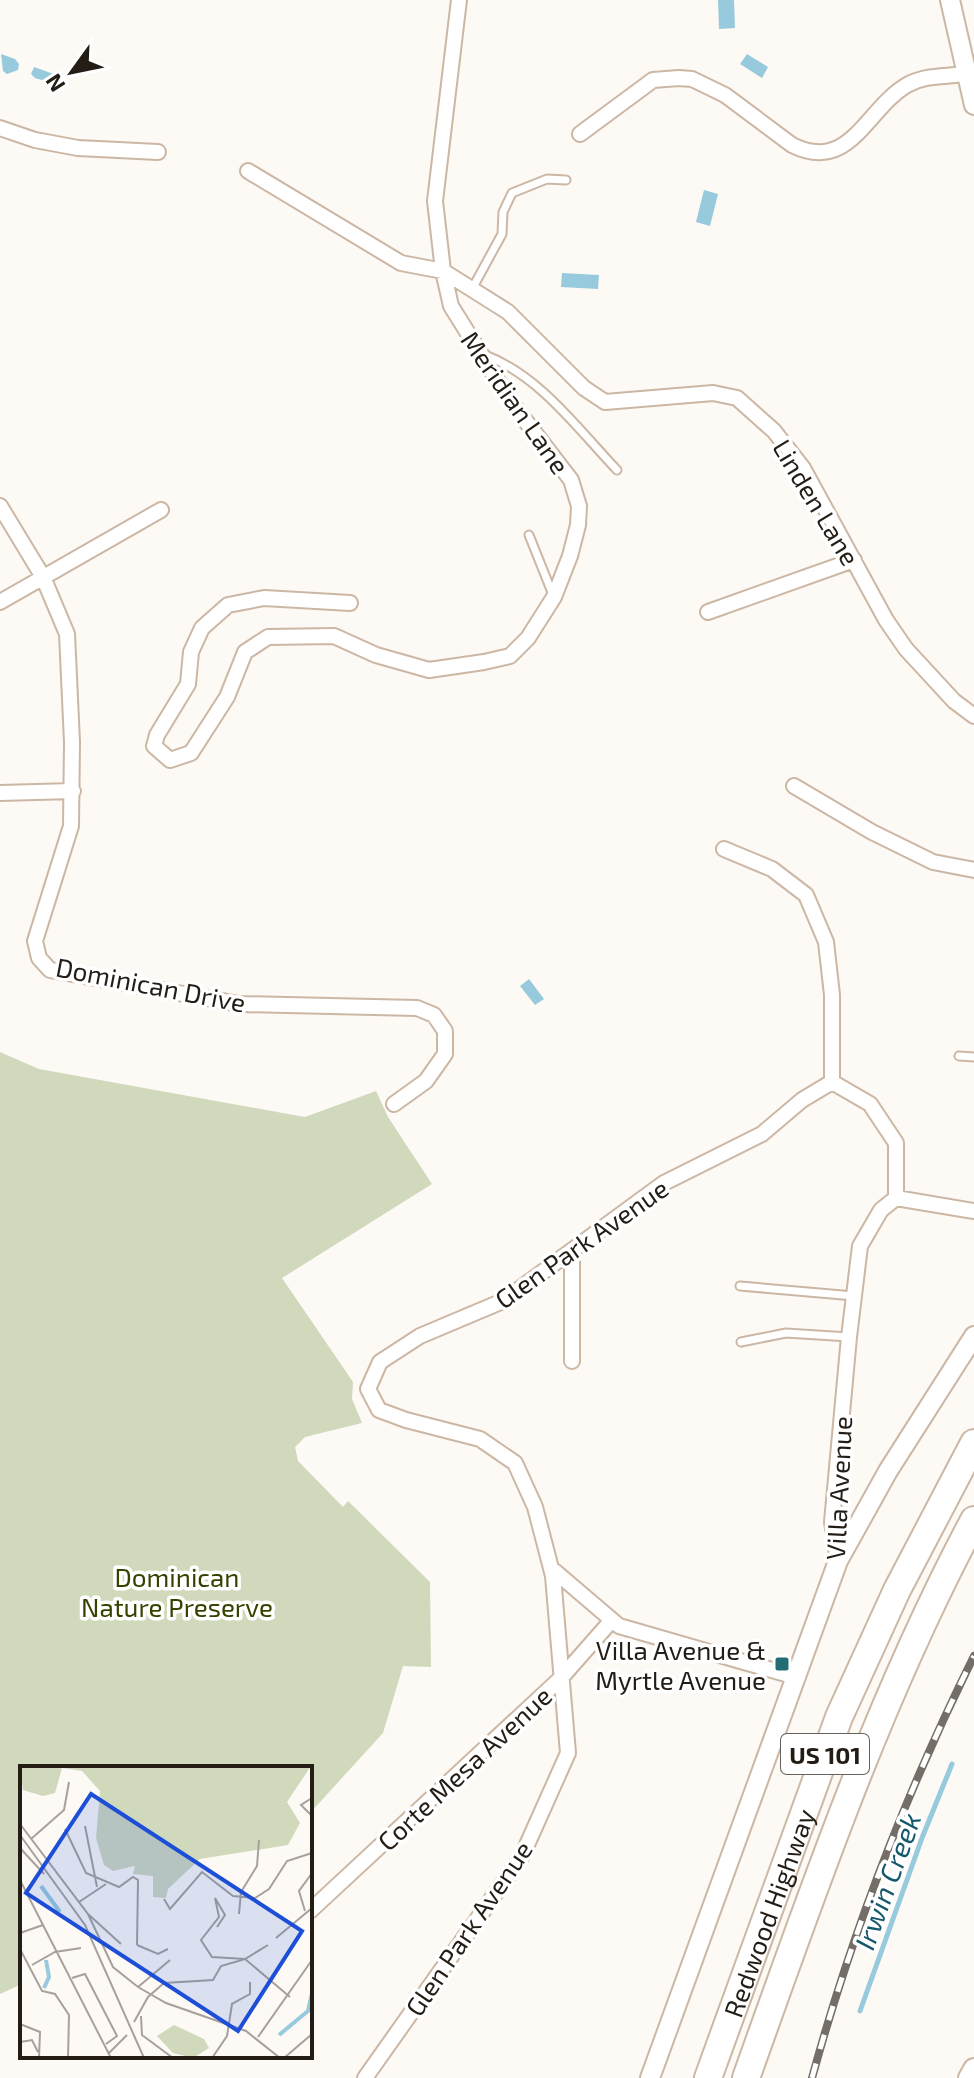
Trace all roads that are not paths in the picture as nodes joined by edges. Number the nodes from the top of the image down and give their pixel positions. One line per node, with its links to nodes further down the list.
1 (459, 0): 10 (street)
2 (950, 0): 3 (street)
3 (970, 73): 4 (street); 6 (street)
4 (974, 105)
5 (0, 128): 7 (street)
6 (580, 134)
7 (158, 152)
8 (248, 171): 10 (street)
9 (566, 180): 11 (lane)
10 (443, 271): 11 (street, Linden Lane); 12 (street, Meridian Lane)
11 (472, 289): 17 (street, Linden Lane)
12 (479, 352): 13 (lane); 19 (street, Meridian Lane)
13 (617, 470)
14 (0, 506): 18 (street, Dominican Drive)
15 (161, 510): 18 (street)
16 (529, 535): 19 (lane)
17 (854, 560): 22 (street); 23 (street, Linden Lane)
18 (43, 577): 20 (street); 25 (street, Dominican Drive)
19 (554, 597): 21 (street, Meridian Lane)
20 (0, 602)
21 (350, 603)
22 (708, 612)
23 (974, 716)
24 (794, 786): 28 (street)
25 (73, 791): 26 (street); 32 (street, Dominican Drive)
26 (0, 793)
27 (724, 849): 31 (street)
28 (974, 870)
29 (959, 1056): 30 (lane)
30 (974, 1057)
31 (832, 1082): 33 (street); 35 (street, Glen Park Avenue)
32 (394, 1104)
33 (896, 1198): 34 (street); 37 (street, Villa Avenue)
34 (974, 1211)
35 (572, 1251): 41 (street); 45 (street, Glen Park Avenue)
36 (740, 1286): 37 (lane)
37 (854, 1296): 39 (street, Villa Avenue)
38 (974, 1336): 44 (street)
39 (849, 1337): 40 (lane); 44 (street, Villa Avenue)
40 (741, 1342)
41 (572, 1361)
42 (974, 1443): 54 (highway, Redwood Highway / US 101)
43 (974, 1520): 50 (highway, Redwood Highway / US 101)
44 (838, 1561): 47 (street, Villa Avenue)
45 (551, 1568): 46 (street); 48 (street, Glen Park Avenue)
46 (612, 1620): 47 (street); 48 (street, Corte Mesa Avenue)
47 (796, 1677): 53 (street, Villa Avenue)
48 (561, 1678): 49 (street, Corte Mesa Avenue); 52 (street, Glen Park Avenue)
49 (312, 1909)
50 (763, 2031): 55 (highway, Redwood Highway / US 101); 56 (highway)
51 (974, 2069): 57 (main road)
52 (365, 2078)
53 (650, 2078)
54 (708, 2078)
55 (746, 2078)
56 (753, 2078)
57 (969, 2078)

